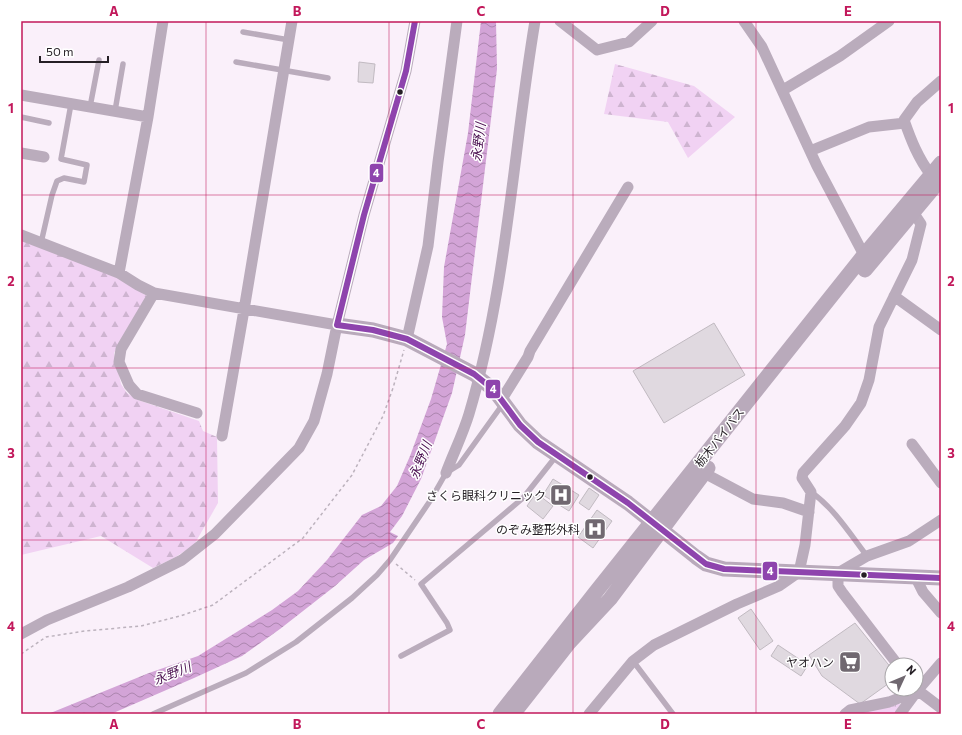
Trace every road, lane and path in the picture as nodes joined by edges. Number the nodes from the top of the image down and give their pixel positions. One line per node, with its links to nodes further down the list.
1 (163, 21): 24 (street)
2 (292, 21): 11 (street)
3 (415, 21): 41 (street)
4 (457, 21): 43 (street)
5 (535, 21): 44 (street)
6 (560, 21): 7 (street)
7 (652, 21)
8 (744, 21): 18 (street)
9 (889, 21): 18 (street)
10 (243, 32): 11 (lane)
11 (289, 40): 15 (street)
12 (99, 60): 21 (lane)
13 (236, 62): 15 (lane)
14 (123, 64): 22 (lane)
15 (284, 70): 16 (lane); 40 (street)
16 (328, 78)
17 (941, 81): 26 (street)
18 (783, 90): 27 (street)
19 (21, 95): 20 (street)
20 (71, 104): 21 (street); 35 (lane)
21 (90, 107): 22 (street)
22 (115, 111): 24 (street)
23 (21, 117): 25 (lane)
24 (148, 117): 37 (street)
25 (49, 123)
26 (906, 123): 27 (street); 31 (street)
27 (810, 151): 36 (street)
28 (21, 153): 29 (street)
29 (44, 158)
30 (941, 163): 31 (main road, 栃木バイパス)
31 (938, 179): 33 (main road, 栃木バイパス); 36 (main road, 栃木バイパス)
32 (628, 187): 45 (street)
33 (913, 212): 39 (street); 50 (main road, 栃木バイパス)
34 (21, 236): 35 (street)
35 (41, 243): 37 (street)
36 (864, 255): 56 (main road, 栃木バイパス)
37 (119, 273): 38 (street)
38 (154, 293): 40 (street); 46 (street)
39 (894, 296): 42 (street); 53 (street)
40 (244, 310): 41 (street); 47 (street)
41 (337, 326): 43 (main road); 65 (street)
42 (941, 330)
43 (410, 340): 44 (main road); 66 (path)
44 (476, 376): 45 (main road); 51 (street)
45 (502, 399): 49 (main road); 51 (lane)
46 (197, 413)
47 (222, 436)
48 (912, 444): 52 (street)
49 (557, 455): 56 (main road); 63 (lane)
50 (704, 472): 54 (street); 56 (main road, 栃木バイパス)
51 (446, 473): 58 (lane)
52 (941, 483)
53 (811, 492): 54 (street); 57 (lane)
54 (809, 512): 59 (street)
55 (941, 520): 57 (street)
56 (657, 526): 59 (main road); 77 (main road, 栃木バイパス); 78 (main road, 栃木バイパス)
57 (867, 556): 60 (street)
58 (390, 560): 63 (path); 76 (lane)
59 (799, 572): 60 (main road); 69 (street)
60 (838, 573): 61 (main road); 68 (street)
61 (915, 576): 62 (main road); 64 (street)
62 (941, 578)
63 (420, 584): 67 (lane)
64 (941, 612)
65 (21, 634)
66 (21, 654)
67 (401, 656)
68 (892, 657)
69 (633, 662): 79 (street); 80 (lane)
70 (941, 663): 71 (street)
71 (924, 681)
72 (924, 696): 75 (street)
73 (900, 697): 81 (street)
74 (911, 697): 82 (street)
75 (941, 708)
76 (153, 714)
77 (500, 714)
78 (513, 714)
79 (589, 714)
80 (673, 714)
81 (845, 714)
82 (900, 714)

